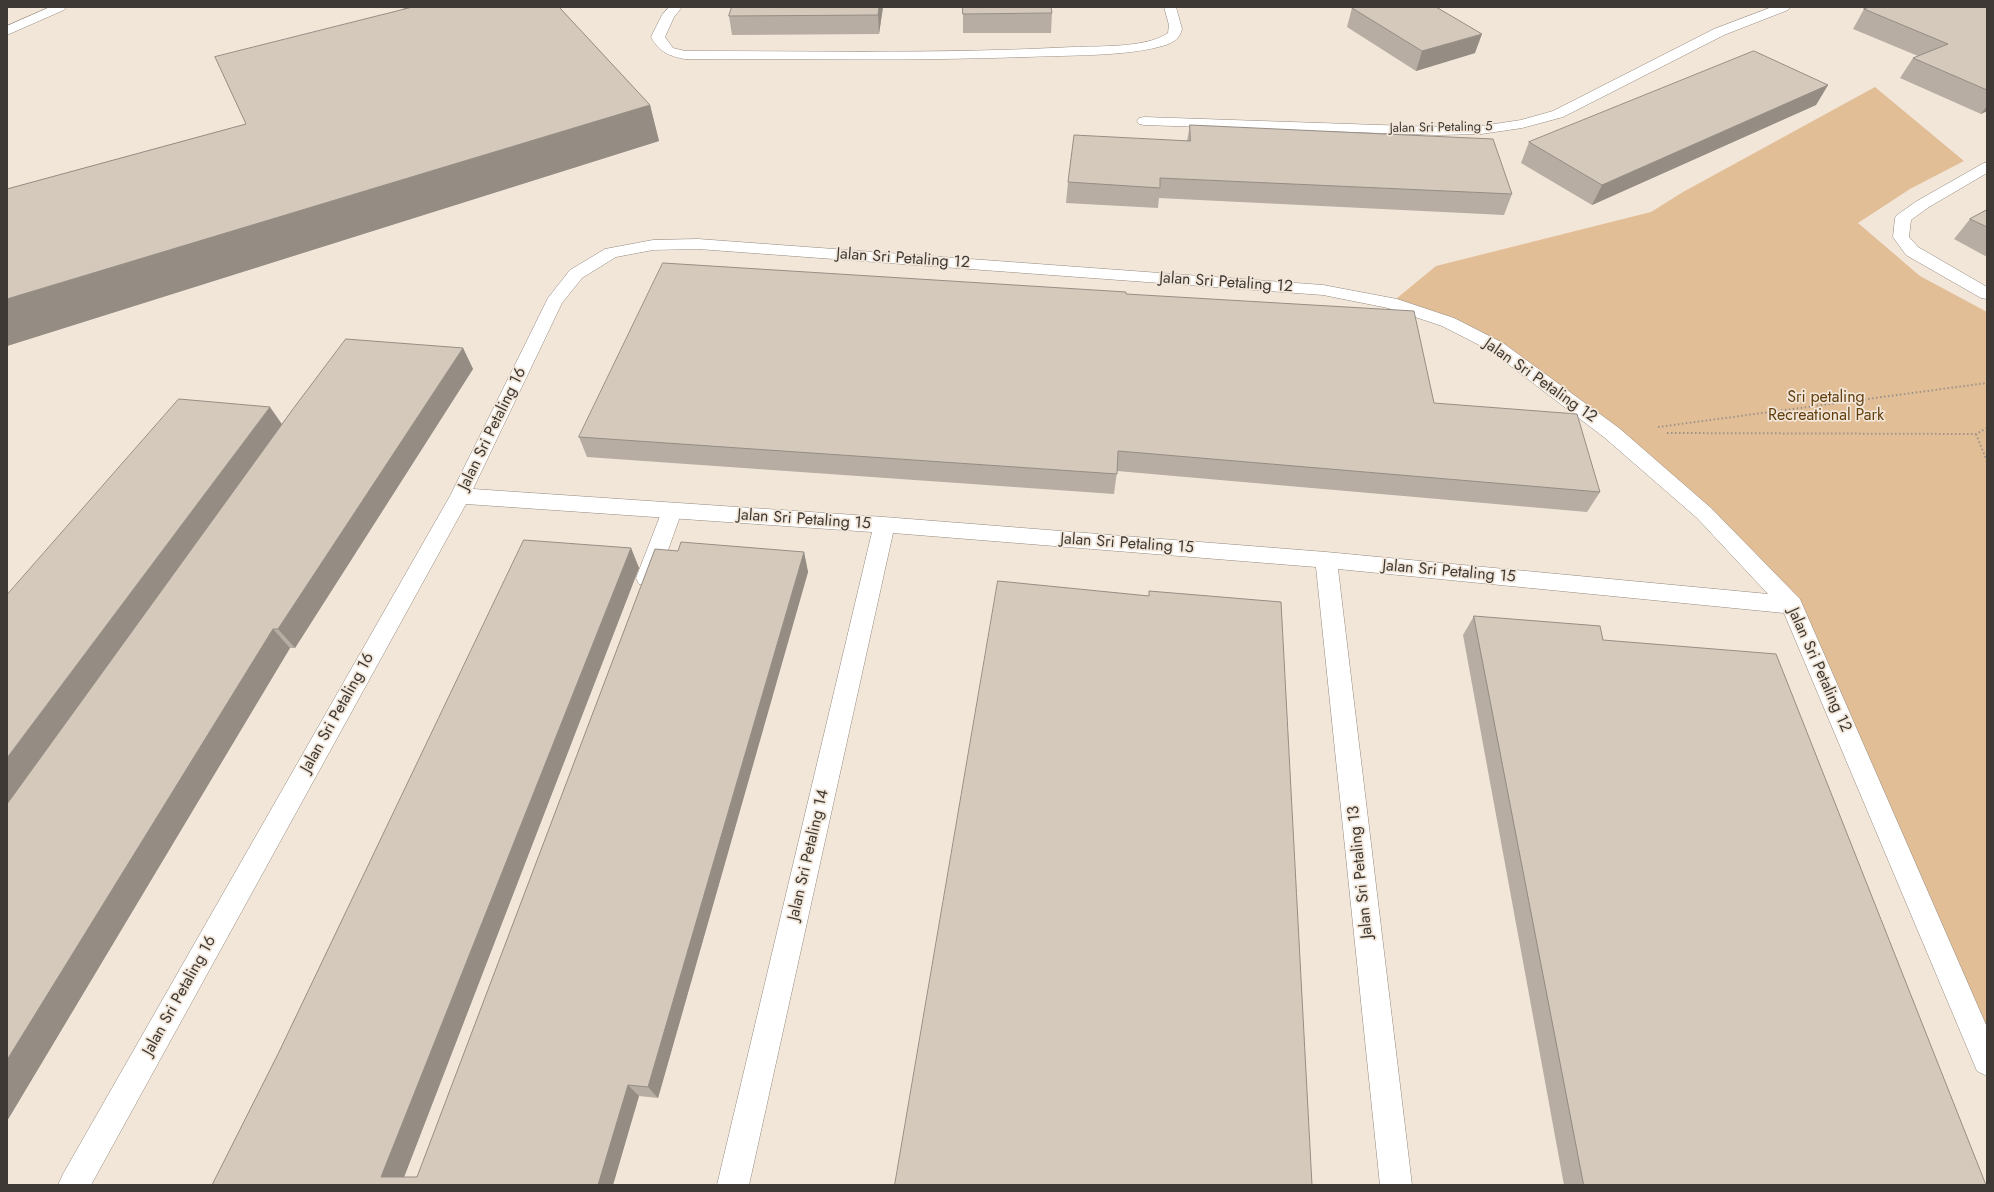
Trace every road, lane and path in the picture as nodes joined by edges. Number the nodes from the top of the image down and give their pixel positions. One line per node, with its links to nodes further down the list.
1 (60, 7): 5 (street)
2 (676, 7): 3 (street)
3 (1170, 7)
4 (1784, 7): 6 (street, Jalan Sri Petaling 5)
5 (7, 31)
6 (1144, 121)
7 (1987, 167): 9 (street)
8 (611, 253): 12 (street, Jalan Sri Petaling 12); 15 (street, Jalan Sri Petaling 16)
9 (1987, 294)
10 (1987, 383): 12 (path)
11 (1987, 428): 13 (path)
12 (1612, 433): 13 (path); 20 (street, Jalan Sri Petaling 12)
13 (1976, 434): 14 (path)
14 (1987, 461)
15 (460, 496): 16 (street, Jalan Sri Petaling 15); 22 (street, Jalan Sri Petaling 16)
16 (672, 511): 17 (street, Jalan Sri Petaling 15); 19 (street)
17 (884, 525): 18 (street, Jalan Sri Petaling 15); 23 (street, Jalan Sri Petaling 14)
18 (1326, 560): 20 (street, Jalan Sri Petaling 15); 24 (street, Jalan Sri Petaling 13)
19 (638, 601)
20 (1792, 604): 21 (street, Jalan Sri Petaling 12)
21 (1987, 1061)
22 (74, 1185)
23 (733, 1185)
24 (1396, 1185)

